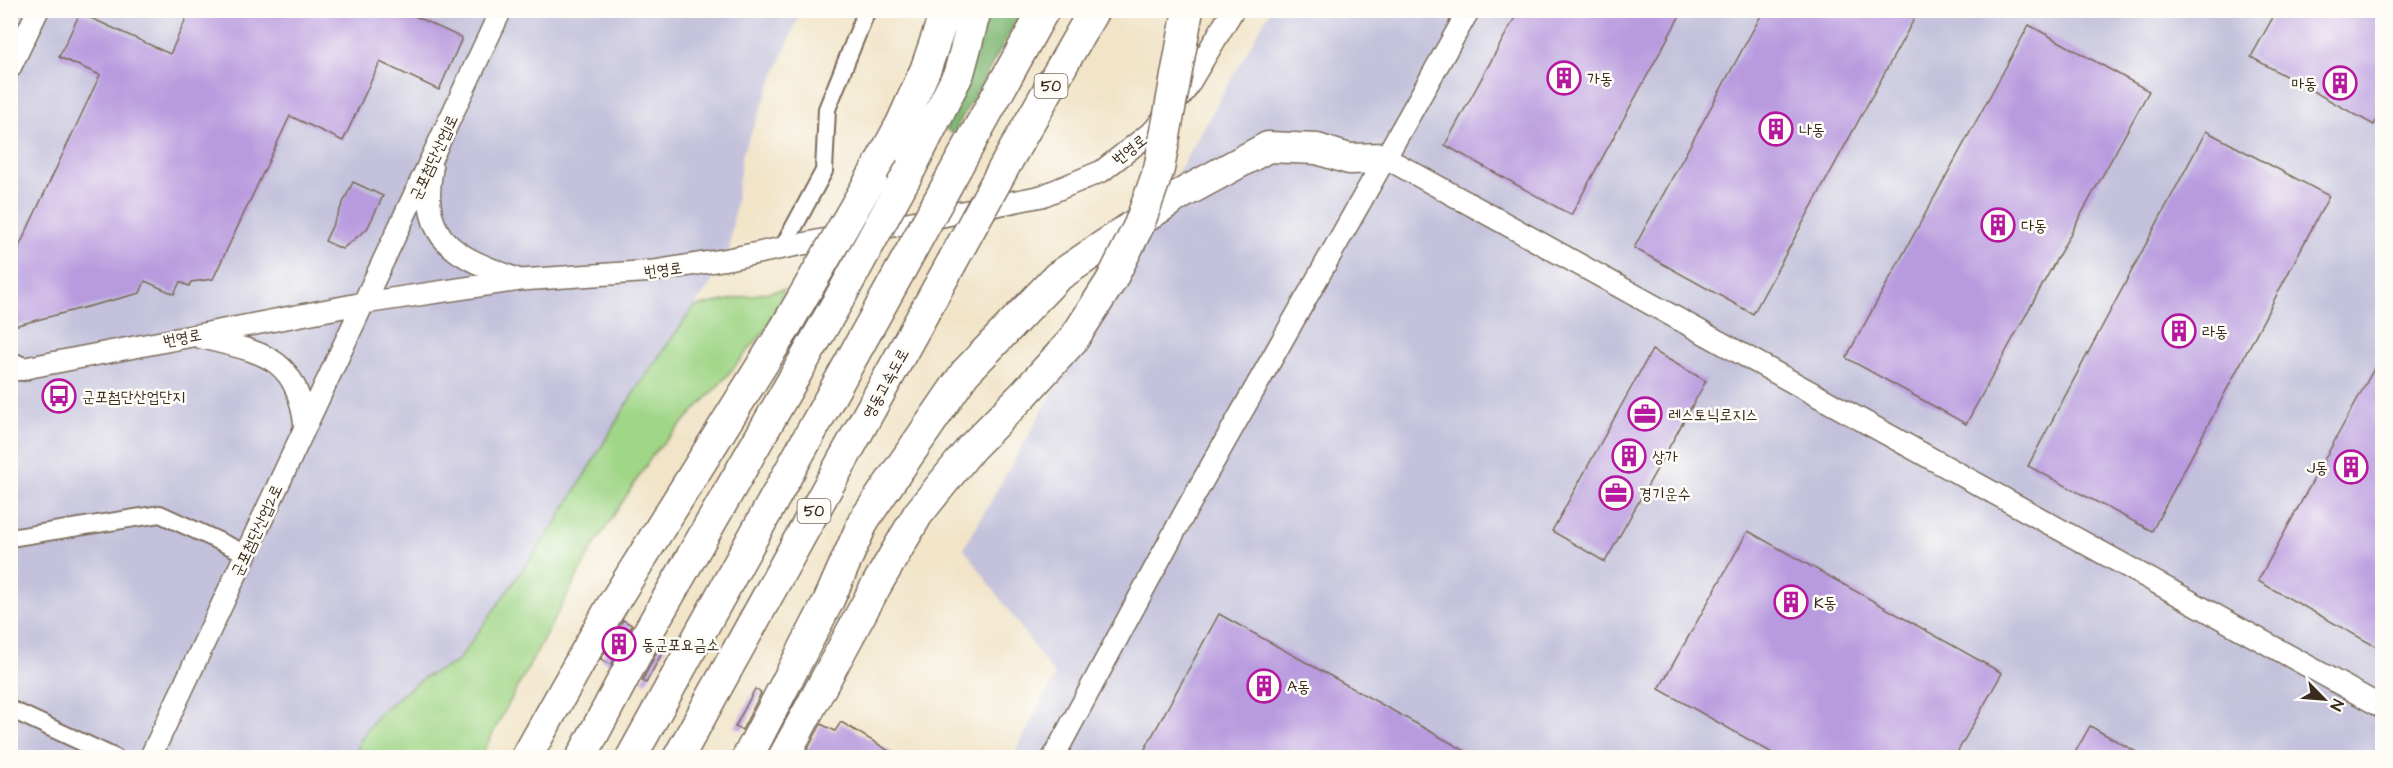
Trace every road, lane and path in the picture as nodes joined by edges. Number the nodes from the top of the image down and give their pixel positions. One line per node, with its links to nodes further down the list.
1 (38, 10): 11 (street)
2 (501, 10): 12 (street, 군포첨단산업1로)
3 (867, 10): 14 (street)
4 (946, 10): 26 (highway, bridge)
5 (976, 10): 27 (highway, bridge)
6 (1044, 10): 28 (highway, 50, bridge)
7 (1094, 10): 29 (highway, 영동고속도로 / 50, bridge)
8 (1188, 10): 31 (highway, bridge)
9 (1233, 10): 14 (street, 번영로)
10 (1469, 10): 13 (street)
11 (10, 68)
12 (435, 154): 15 (street); 16 (street, 군포첨단산업1로)
13 (1386, 159): 22 (street); 30 (highway); 32 (street)
14 (782, 249): 15 (street, 번영로)
15 (520, 280): 16 (street, 번영로)
16 (364, 303): 17 (street, 번영로); 19 (street, 군포첨단산업2로)
17 (193, 335): 18 (street, 번영로); 19 (street)
18 (15, 368)
19 (305, 426): 21 (street, 군포첨단산업2로)
20 (10, 538): 21 (street)
21 (245, 553): 25 (street, 군포첨단산업2로)
22 (2382, 707)
23 (10, 709): 24 (street)
24 (116, 758)
25 (150, 758)
26 (525, 758)
27 (580, 758)
28 (631, 758)
29 (678, 758)
30 (747, 758)
31 (783, 758)
32 (1053, 758)

